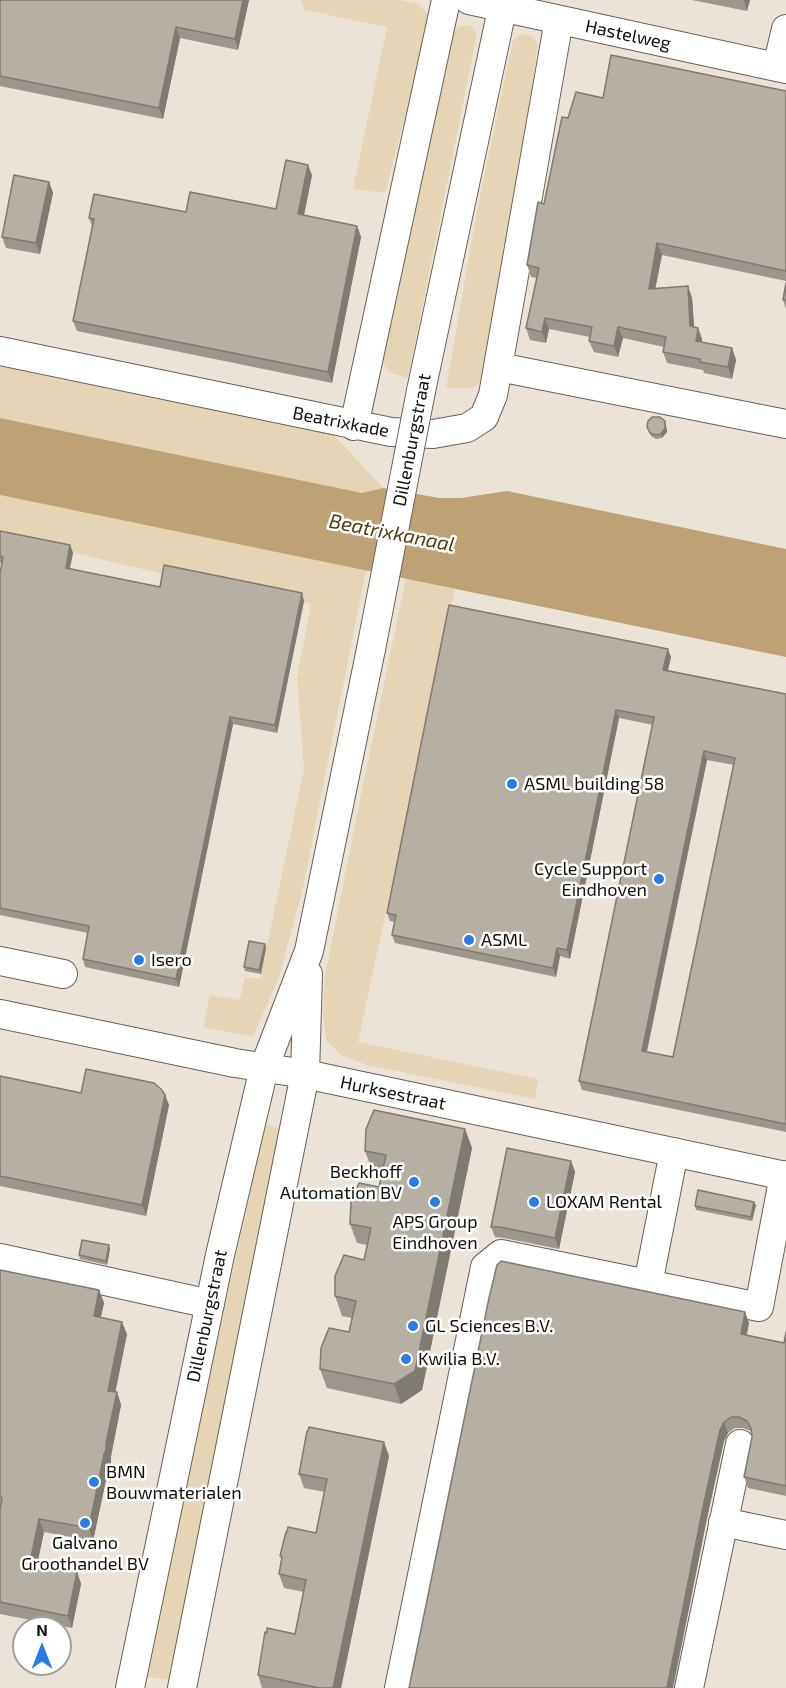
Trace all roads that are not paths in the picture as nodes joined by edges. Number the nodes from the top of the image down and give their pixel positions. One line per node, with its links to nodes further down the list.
1 (446, 0): 10 (street)
2 (469, 0): 3 (street, Hastelweg)
3 (504, 4): 4 (street, Hastelweg); 11 (street, Dillenburgstraat, bridge)
4 (559, 20): 6 (street, Hastelweg); 8 (street)
5 (786, 29): 6 (street)
6 (781, 68)
7 (0, 351): 10 (street, Beatrixkade)
8 (499, 367): 9 (street); 10 (street, Beatrixkade)
9 (786, 424)
10 (354, 426)
11 (309, 951): 15 (street, Dillenburgstraat); 16 (street, Dillenburgstraat)
12 (0, 961): 13 (street)
13 (63, 975)
14 (0, 1014): 15 (street, Hurksestraat)
15 (264, 1068): 16 (street, Hurksestraat); 21 (street, Dillenburgstraat)
16 (304, 1074): 17 (street, Hurksestraat); 26 (street, Dillenburgstraat)
17 (674, 1152): 18 (street, Hurksestraat); 20 (street)
18 (785, 1175): 20 (street)
19 (0, 1258): 21 (street)
20 (648, 1284): 27 (street)
21 (210, 1304): 25 (street, Dillenburgstraat)
22 (740, 1444): 23 (street)
23 (723, 1522): 24 (street); 28 (street)
24 (786, 1535)
25 (130, 1688)
26 (182, 1688)
27 (399, 1688)
28 (689, 1688)

